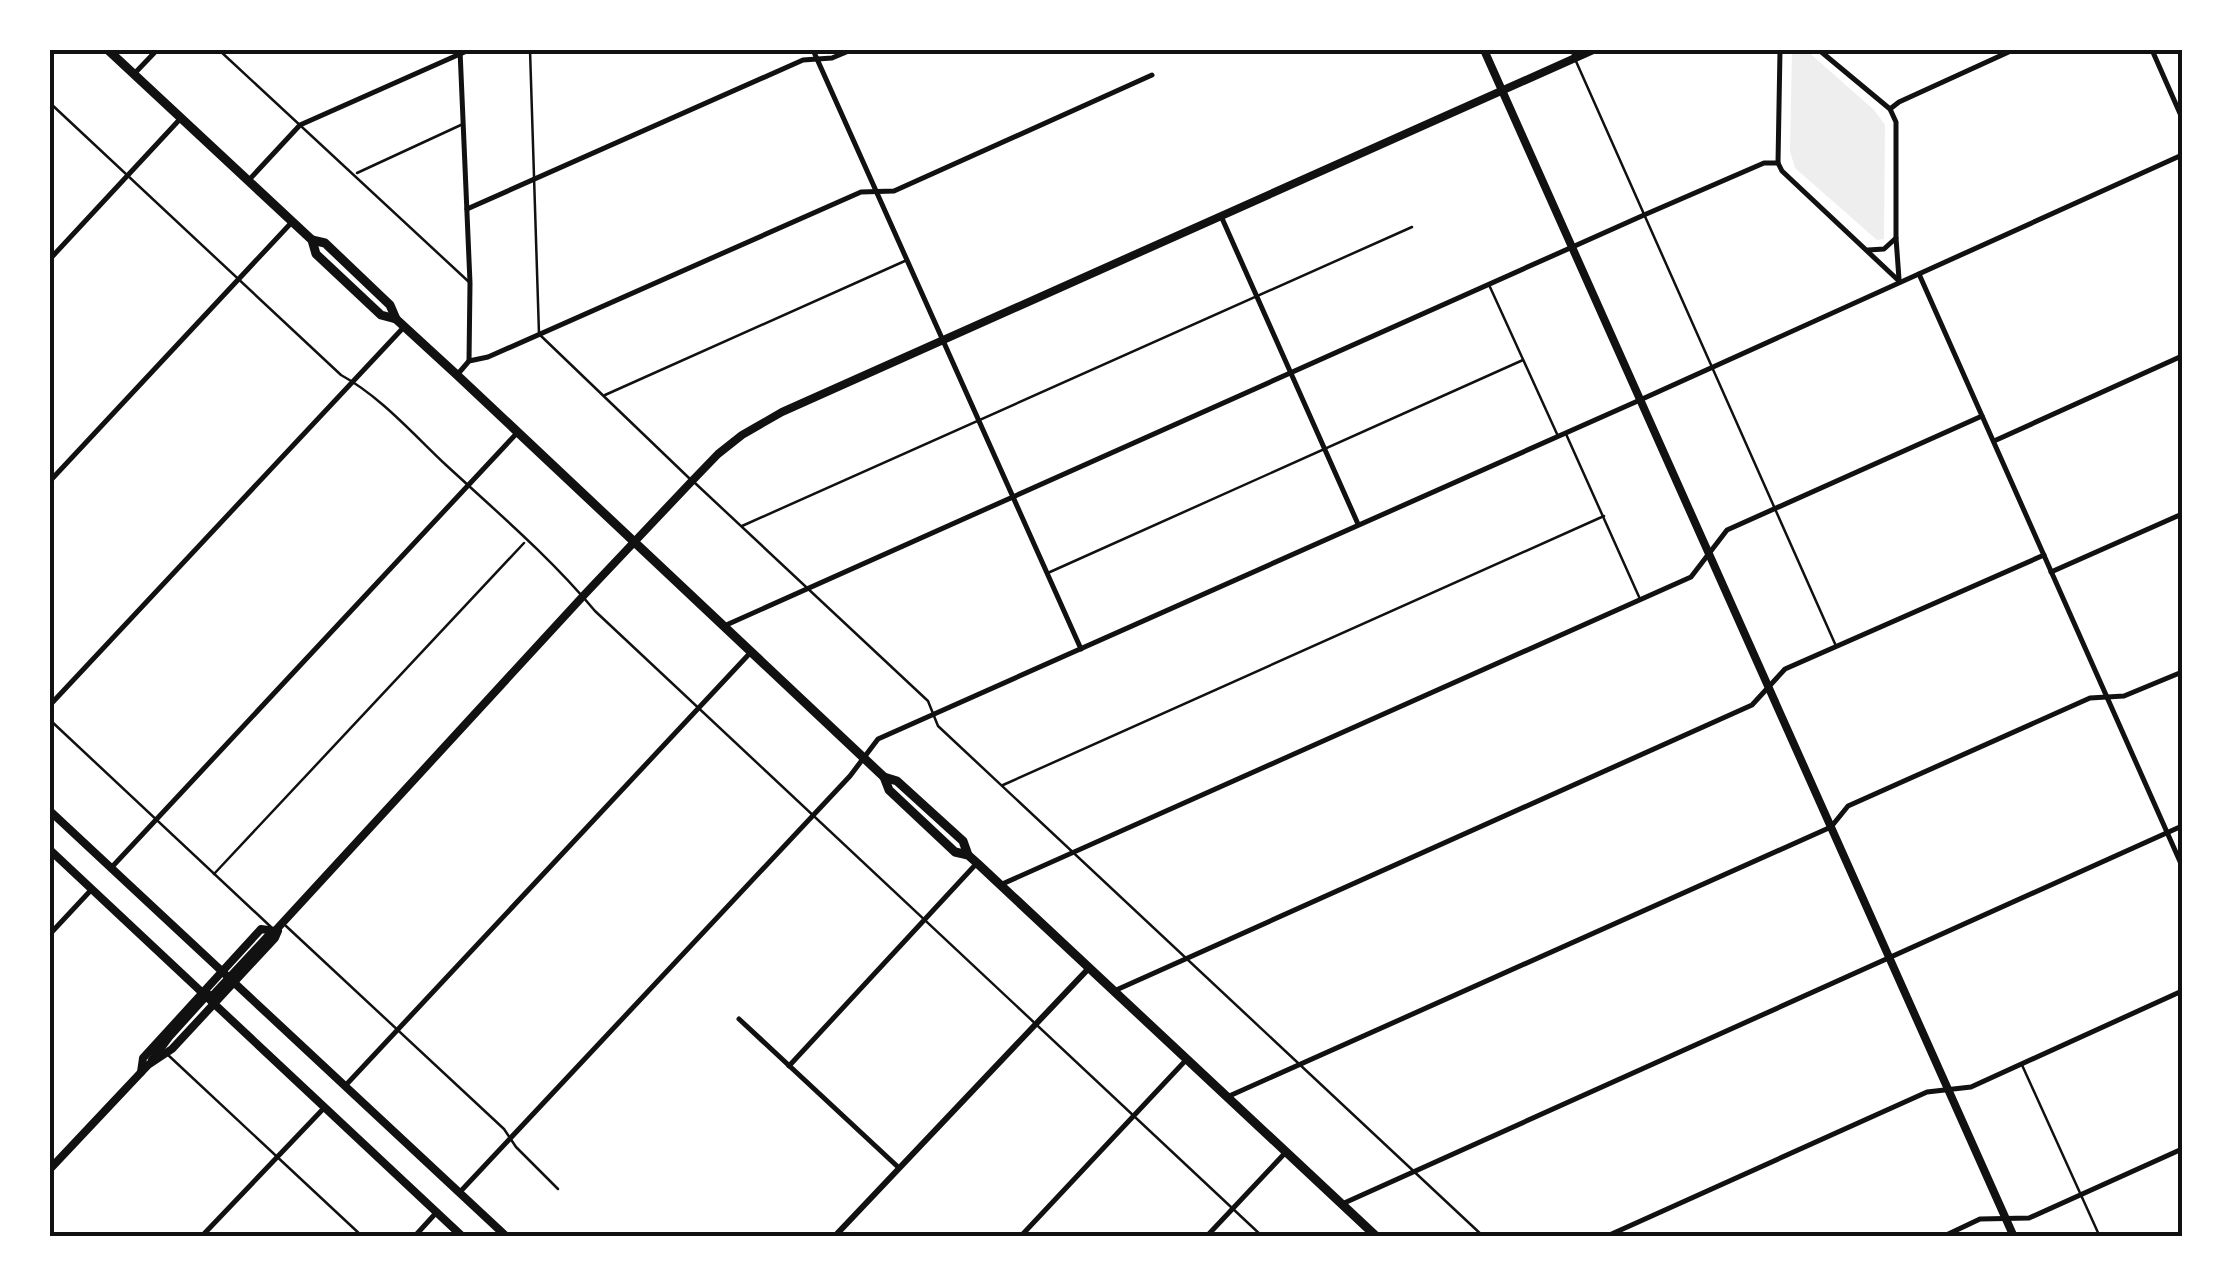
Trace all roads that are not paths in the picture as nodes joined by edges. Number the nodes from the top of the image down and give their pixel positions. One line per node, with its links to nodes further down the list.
1 (108, 50): 16 (main road)
2 (157, 50): 16 (street)
3 (219, 50): 24 (lane)
4 (530, 50): 29 (lane)
5 (814, 50): 15 (street)
6 (851, 50): 15 (street)
7 (1484, 50): 18 (main road)
8 (1594, 50): 14 (main road)
9 (1818, 50): 20 (street)
10 (2013, 50): 20 (street)
11 (2152, 50): 22 (street)
12 (464, 51): 23 (street); 24 (street)
13 (1780, 51): 26 (street)
14 (1572, 54): 18 (main road); 33 (lane)
15 (818, 60): 29 (street); 31 (street)
16 (134, 74): 21 (main road)
17 (1152, 75): 31 (street)
18 (1501, 90): 34 (main road); 38 (main road)
19 (50, 103): 28 (lane)
20 (1890, 109): 37 (street)
21 (181, 118): 28 (street); 30 (main road)
22 (2182, 118)
23 (464, 123): 27 (lane); 32 (street)
24 (300, 125): 27 (lane); 30 (street)
25 (2182, 155): 42 (street)
26 (1778, 162): 33 (street); 39 (street)
27 (354, 174): 45 (lane)
28 (127, 175): 40 (street); 43 (lane)
29 (533, 180): 32 (street); 49 (lane)
30 (248, 181): 35 (main road)
31 (878, 192): 41 (street); 49 (street)
32 (467, 209): 45 (street)
33 (1644, 214): 38 (street); 54 (lane)
34 (1220, 216): 47 (street); 50 (main road)
35 (292, 222): 43 (street); 48 (main road)
36 (1412, 227): 47 (lane)
37 (1896, 238): 39 (street); 44 (street)
38 (1572, 248): 46 (street); 59 (main road)
39 (1868, 250): 44 (street)
40 (50, 258)
41 (908, 260): 50 (street); 58 (lane)
42 (1919, 274): 44 (street); 60 (street)
43 (238, 279): 57 (lane); 68 (street)
44 (1900, 282): 54 (street)
45 (470, 283): 53 (street)
46 (1489, 284): 52 (lane); 55 (street)
47 (1258, 296): 55 (street); 61 (lane)
48 (400, 323): 56 (main road); 57 (street)
49 (539, 334): 53 (street); 58 (lane)
50 (943, 340): 61 (street); 67 (main road)
51 (2182, 356): 65 (street)
52 (1524, 360): 64 (lane); 66 (lane)
53 (470, 362): 56 (street)
54 (1712, 366): 59 (street); 71 (lane)
55 (1291, 372): 66 (street); 70 (street)
56 (457, 376): 63 (main road)
57 (352, 382): 69 (lane); 92 (street)
58 (603, 396): 67 (lane)
59 (1640, 400): 62 (street); 78 (main road)
60 (1982, 416): 65 (street); 71 (street)
61 (978, 420): 70 (street); 75 (lane)
62 (1566, 432): 64 (street); 73 (lane)
63 (517, 433): 69 (street); 77 (main road)
64 (1558, 436): 74 (street)
65 (1994, 441): 79 (street)
66 (1324, 449): 74 (street); 81 (lane)
67 (692, 480): 75 (lane); 77 (main road)
68 (50, 481)
69 (468, 486): 76 (lane); 100 (street)
70 (1013, 497): 81 (street); 82 (street)
71 (1776, 509): 78 (street); 86 (lane)
72 (2182, 514): 80 (street)
73 (1604, 516): 84 (lane); 97 (lane)
74 (1358, 524): 87 (street)
75 (742, 526): 82 (lane)
76 (526, 540): 83 (lane); 109 (lane)
77 (635, 543): 83 (main road); 85 (main road)
78 (1708, 552): 84 (street); 90 (main road)
79 (2044, 555): 80 (street); 86 (street)
80 (2051, 572): 91 (street)
81 (1047, 574): 87 (street)
82 (809, 588): 85 (street); 94 (lane)
83 (583, 596): 93 (lane); 113 (main road)
84 (1640, 598): 105 (street)
85 (724, 626): 88 (main road)
86 (1836, 646): 90 (street)
87 (1081, 648): 94 (street)
88 (751, 652): 93 (street); 96 (main road)
89 (2182, 672): 91 (street)
90 (1769, 688): 102 (main road); 115 (street)
91 (2107, 697): 102 (street); 103 (street)
92 (50, 705)
93 (700, 708): 99 (lane); 125 (street)
94 (932, 714): 96 (street); 97 (lane)
95 (50, 720): 100 (lane)
96 (864, 758): 99 (street); 106 (main road)
97 (1001, 786): 105 (lane)
98 (50, 811): 108 (main road)
99 (812, 814): 112 (lane); 137 (street)
100 (156, 820): 108 (street); 109 (lane)
101 (2182, 826): 103 (street)
102 (1831, 827): 116 (main road); 128 (street)
103 (2167, 832): 107 (street); 116 (street)
104 (50, 850): 111 (main road)
105 (1074, 851): 110 (street); 115 (lane)
106 (972, 859): 110 (main road); 112 (street)
107 (2182, 866)
108 (111, 868): 118 (main road)
109 (214, 874): 113 (lane)
110 (1000, 885): 117 (main road)
111 (92, 889): 114 (street); 121 (main road)
112 (923, 919): 124 (lane); 130 (street)
113 (280, 927): 118 (main road); 118 (main road); 125 (lane)
114 (50, 934)
115 (1186, 958): 119 (street); 128 (lane)
116 (1889, 958): 133 (main road); 143 (street)
117 (1089, 968): 119 (main road); 124 (street)
118 (229, 976): 121 (main road); 122 (main road); 132 (main road)
119 (1114, 991): 127 (main road)
120 (2182, 992): 129 (street)
121 (203, 995): 122 (main road); 131 (main road)
122 (213, 1004): 126 (main road); 135 (main road)
123 (739, 1019): 130 (street)
124 (1034, 1024): 136 (lane); 141 (street)
125 (398, 1031): 132 (street); 137 (lane)
126 (166, 1053): 131 (main road); 140 (lane)
127 (1187, 1060): 134 (main road); 136 (street)
128 (1300, 1064): 134 (street); 143 (lane)
129 (2022, 1064): 133 (street); 146 (lane)
130 (789, 1066): 141 (street)
131 (144, 1069): 142 (main road)
132 (345, 1086): 145 (main road)
133 (1948, 1090): 150 (main road); 162 (street)
134 (1227, 1097): 139 (main road)
135 (324, 1108): 140 (street); 149 (main road)
136 (1133, 1116): 148 (lane); 157 (street)
137 (510, 1138): 144 (lane); 145 (street)
138 (2182, 1149): 146 (street)
139 (1286, 1152): 147 (main road); 148 (street)
140 (278, 1157): 151 (street); 152 (lane)
141 (898, 1168): 156 (street)
142 (50, 1169)
143 (1413, 1171): 147 (street); 161 (lane)
144 (558, 1189)
145 (458, 1193): 155 (main road)
146 (2080, 1195): 150 (street); 165 (lane)
147 (1342, 1204): 160 (main road)
148 (1232, 1208): 158 (street); 159 (lane)
149 (437, 1212): 153 (street); 154 (main road)
150 (2006, 1218): 163 (street); 164 (main road)
151 (201, 1237)
152 (363, 1237)
153 (414, 1237)
154 (463, 1237)
155 (506, 1237)
156 (834, 1237)
157 (1020, 1237)
158 (1206, 1237)
159 (1263, 1237)
160 (1377, 1237)
161 (1484, 1237)
162 (1604, 1237)
163 (1942, 1237)
164 (2014, 1237)
165 (2100, 1237)

